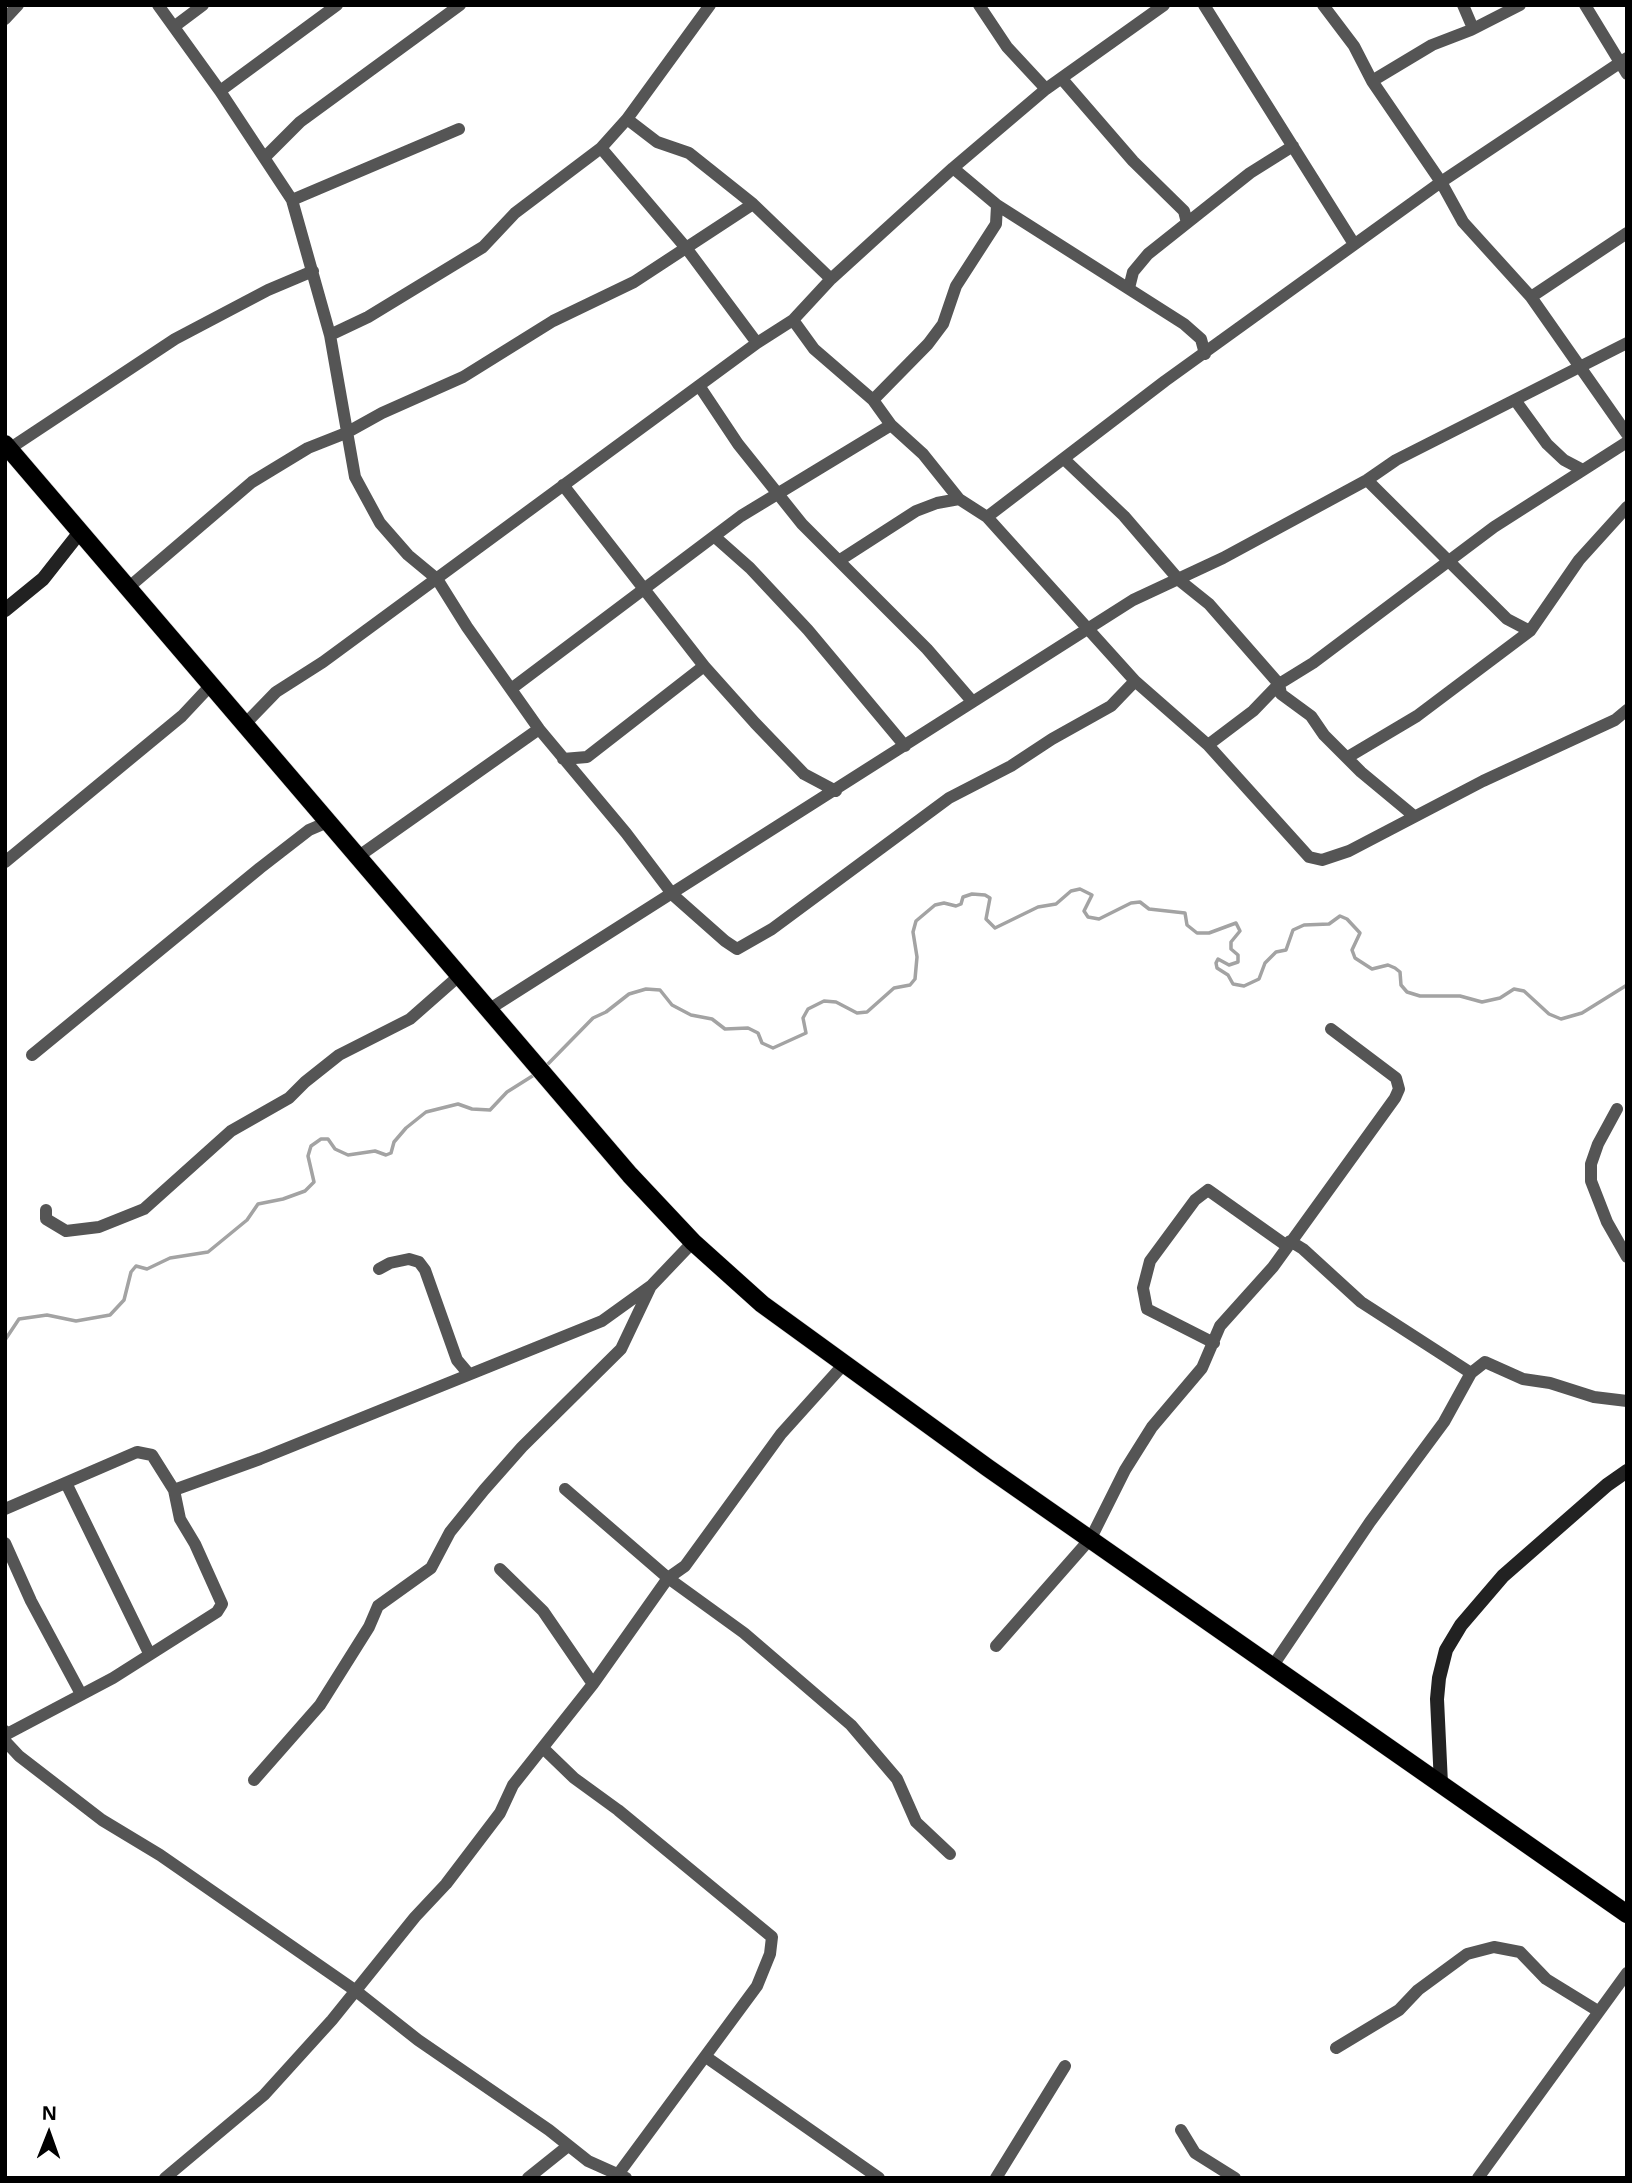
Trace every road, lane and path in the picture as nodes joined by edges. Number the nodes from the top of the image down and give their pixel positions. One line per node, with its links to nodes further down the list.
1 (18, 5): 14 (street)
2 (158, 5): 15 (street)
3 (203, 5): 15 (street)
4 (337, 5): 21 (street)
5 (460, 5): 26 (street)
6 (710, 5): 22 (street)
7 (979, 5): 20 (street)
8 (1164, 5): 18 (street)
9 (1204, 5): 24 (street)
10 (1322, 5): 19 (street)
11 (1463, 5): 16 (street)
12 (1520, 5): 16 (street)
13 (1585, 5): 17 (street)
14 (5, 19)
15 (175, 26): 21 (street)
16 (1471, 30): 19 (street)
17 (1625, 65): 28 (street)
18 (1062, 79): 20 (street); 32 (street)
19 (1371, 81): 28 (street)
20 (1046, 89): 27 (street)
21 (220, 91): 26 (street)
22 (627, 119): 25 (street); 30 (street)
23 (459, 129): 29 (street)
24 (1293, 146): 32 (street); 34 (street)
25 (601, 148): 35 (street); 41 (street)
26 (265, 157): 29 (street)
27 (953, 168): 31 (street); 37 (street)
28 (1441, 182): 34 (street); 39 (street)
29 (292, 200): 36 (street)
30 (753, 204): 35 (street); 37 (street)
31 (997, 205): 38 (street); 47 (street)
32 (1187, 223): 38 (street)
33 (1627, 233): 39 (street)
34 (1354, 244): 44 (street)
35 (687, 249): 43 (street); 50 (street)
36 (313, 271): 41 (street); 53 (street)
37 (831, 279): 40 (street)
38 (1129, 288): 44 (street)
39 (1531, 297): 45 (street)
40 (793, 320): 43 (street); 47 (street)
41 (330, 335): 50 (street)
42 (1627, 342): 45 (street)
43 (757, 343): 46 (street)
44 (1205, 354): 54 (street)
45 (1581, 367): 48 (street); 51 (street)
46 (700, 387): 57 (street); 58 (street)
47 (873, 400): 49 (street)
48 (1515, 400): 55 (street); 56 (street)
49 (891, 425): 58 (street); 59 (street)
50 (346, 433): 66 (street); 68 (street)
51 (1627, 435)
52 (1627, 442): 55 (street)
53 (7, 447): 62 (main road)
54 (1065, 460): 61 (street); 67 (street)
55 (1583, 470): 65 (street)
56 (1367, 480): 65 (street); 67 (street)
57 (564, 485): 66 (street); 69 (street)
58 (777, 494): 63 (street); 64 (street)
59 (959, 499): 61 (street); 64 (street)
60 (1627, 507): 72 (street)
61 (987, 517): 71 (street)
62 (80, 531): 68 (main road); 70 (street)
63 (715, 537): 69 (street); 83 (street)
64 (840, 560): 78 (street)
65 (1451, 561): 72 (street); 76 (street)
66 (437, 579): 77 (street); 80 (street)
67 (1179, 580): 71 (street); 76 (street)
68 (129, 587): 75 (main road)
69 (644, 587): 73 (street); 77 (street)
70 (5, 610)
71 (1089, 628): 74 (street); 78 (street)
72 (1530, 631): 84 (street)
73 (704, 666): 85 (street); 86 (street)
74 (1135, 681): 82 (street); 91 (street)
75 (212, 684): 80 (main road); 90 (street)
76 (1279, 684): 82 (street); 84 (street)
77 (511, 689): 81 (street)
78 (971, 700): 83 (street)
79 (1627, 710): 87 (street)
80 (245, 724): 88 (main road)
81 (539, 729): 85 (street); 89 (street)
82 (1208, 745): 87 (street)
83 (905, 746): 86 (street)
84 (1348, 757): 87 (street)
85 (563, 759): 91 (street)
86 (836, 791): 91 (street)
87 (1413, 816)
88 (330, 821): 89 (main road); 95 (street)
89 (359, 856): 92 (main road)
90 (5, 862)
91 (673, 895): 93 (street)
92 (460, 975): 93 (main road); 97 (street)
93 (488, 1010): 98 (main road)
94 (1331, 1029): 99 (street)
95 (32, 1055)
96 (1617, 1109): 100 (street)
97 (46, 1210)
98 (693, 1242): 102 (street); 104 (main road)
99 (1289, 1243): 103 (street); 103 (street); 106 (street)
100 (1627, 1257)
101 (379, 1269): 105 (street)
102 (652, 1285): 105 (street); 124 (street)
103 (1214, 1343): 113 (street)
104 (844, 1364): 113 (main road); 116 (street)
105 (468, 1373): 111 (street)
106 (1471, 1373): 107 (street); 119 (street)
107 (1627, 1401)
108 (1627, 1471): 125 (street)
109 (66, 1482): 111 (street); 112 (street); 118 (street)
110 (565, 1489): 116 (street)
111 (174, 1490): 118 (street)
112 (5, 1509)
113 (1091, 1538): 117 (street); 119 (main road)
114 (5, 1543): 121 (street)
115 (500, 1569): 120 (street)
116 (668, 1578): 120 (street); 126 (street)
117 (996, 1646)
118 (149, 1653): 121 (street)
119 (1272, 1667): 125 (main road)
120 (593, 1684): 123 (street)
121 (81, 1693): 122 (street)
122 (6, 1732): 129 (street)
123 (544, 1749): 129 (street); 132 (street)
124 (254, 1780)
125 (1441, 1784): 127 (main road)
126 (950, 1854)
127 (1627, 1914)
128 (1627, 1973): 130 (street)
129 (356, 1991): 135 (street); 137 (street)
130 (1598, 2011): 131 (street); 142 (street)
131 (1336, 2049)
132 (706, 2057): 136 (street); 139 (street)
133 (1065, 2066): 140 (street)
134 (1181, 2130): 141 (street)
135 (568, 2146): 136 (street); 138 (street)
136 (623, 2175)
137 (165, 2178)
138 (528, 2178)
139 (879, 2178)
140 (996, 2178)
141 (1235, 2178)
142 (1478, 2178)

